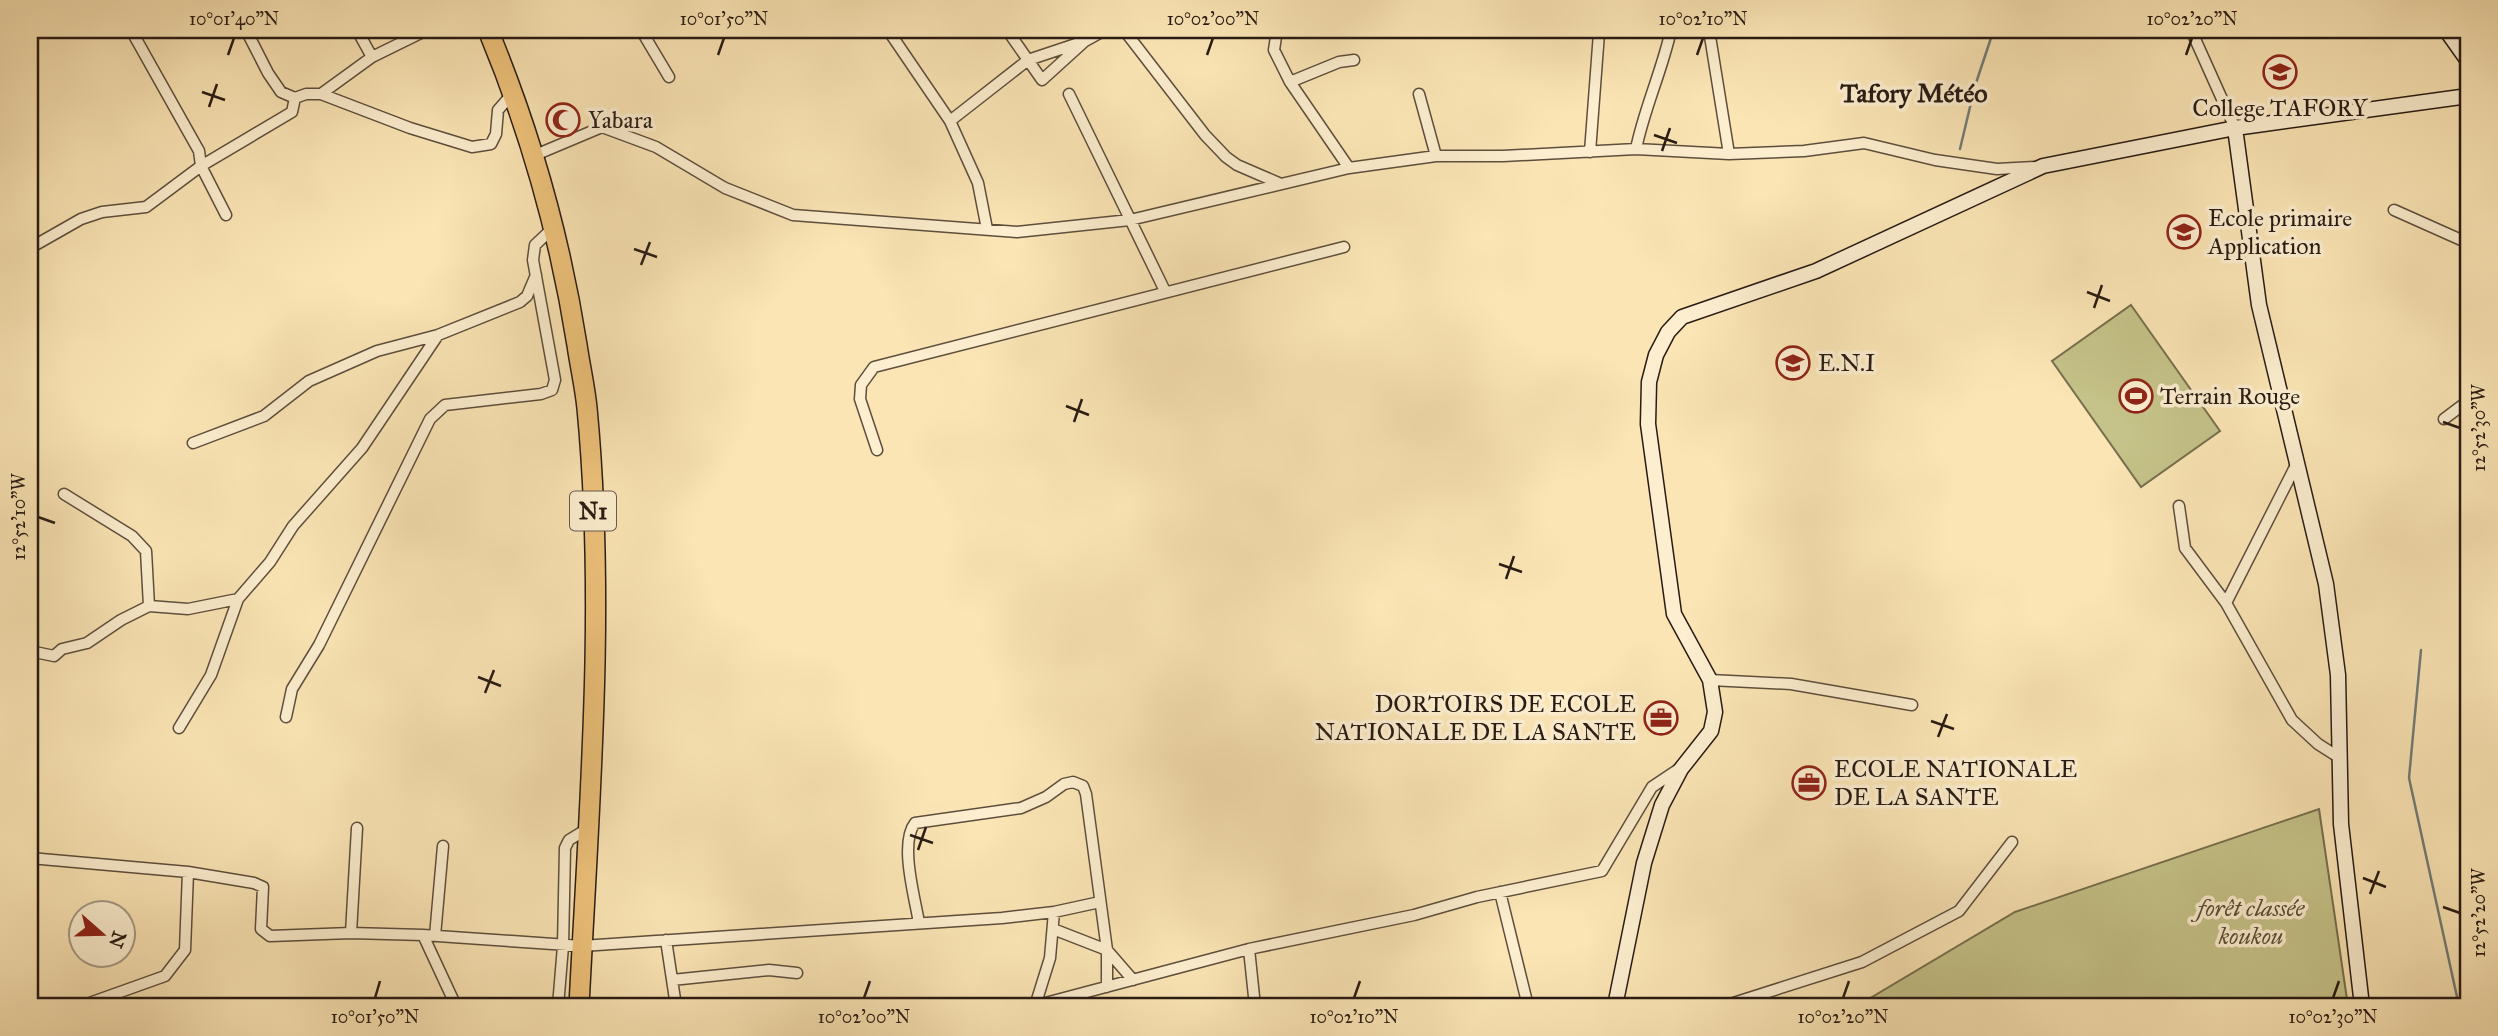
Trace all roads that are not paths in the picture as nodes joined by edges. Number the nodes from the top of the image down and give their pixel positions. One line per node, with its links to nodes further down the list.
1 (131, 30): 39 (street)
2 (246, 30): 24 (street)
3 (357, 30): 19 (street)
4 (427, 30): 19 (street)
5 (488, 30): 26 (highway, N1)
6 (641, 30): 22 (street)
7 (888, 30): 32 (street)
8 (1007, 30): 20 (street)
9 (1105, 30): 17 (street)
10 (1124, 30): 42 (street)
11 (1277, 30): 23 (street)
12 (1671, 30): 34 (street)
13 (1709, 30): 36 (street)
14 (2191, 30): 33 (street)
15 (2446, 30): 18 (street)
16 (1600, 33): 35 (street)
17 (1085, 41): 20 (street); 20 (street)
18 (2466, 52)
19 (372, 57): 25 (street)
20 (1028, 60): 32 (street)
21 (1354, 60): 23 (street)
22 (668, 77)
23 (1290, 82): 41 (street)
24 (281, 92): 30 (street); 31 (street)
25 (321, 94): 26 (street); 30 (street)
26 (512, 94): 37 (highway, N1)
27 (1069, 94): 45 (street)
28 (1419, 94): 38 (street)
29 (2468, 96): 33 (street)
30 (295, 98): 31 (street)
31 (292, 112): 39 (street)
32 (950, 121): 47 (street)
33 (2235, 128): 40 (street); 60 (street)
34 (1636, 149): 35 (street); 36 (street)
35 (1590, 152): 38 (street)
36 (1729, 154): 40 (street)
37 (533, 156): 46 (highway, N1); 47 (street)
38 (1436, 156): 41 (street)
39 (201, 166): 44 (street); 50 (street)
40 (2043, 166): 67 (street)
41 (1349, 168): 42 (street)
42 (1281, 184): 45 (street)
43 (2394, 211): 48 (street)
44 (226, 215)
45 (1130, 220): 47 (street); 52 (street)
46 (554, 227): 51 (street); 86 (highway, N1)
47 (986, 229)
48 (2468, 243)
49 (1344, 247): 52 (street)
50 (30, 248)
51 (536, 275): 53 (street); 54 (street)
52 (1165, 291): 59 (street)
53 (527, 296): 54 (street); 55 (street)
54 (540, 298): 69 (street)
55 (438, 335): 58 (street); 63 (street)
56 (2468, 401): 57 (street)
57 (2444, 419)
58 (192, 443)
59 (877, 450)
60 (2297, 463): 64 (street); 71 (street)
61 (64, 494): 65 (street)
62 (2179, 506): 64 (street)
63 (238, 599): 65 (street); 70 (street)
64 (2226, 603): 71 (street)
65 (149, 606): 66 (street)
66 (30, 651)
67 (1710, 680): 68 (street); 72 (street)
68 (1912, 705)
69 (286, 717)
70 (179, 728)
71 (2340, 758): 103 (street)
72 (1681, 769): 78 (street); 101 (street)
73 (357, 828): 83 (street)
74 (2012, 842): 102 (street)
75 (443, 846): 84 (street)
76 (30, 858): 77 (street)
77 (188, 872): 83 (street); 93 (street)
78 (1500, 892): 87 (street); 100 (street)
79 (1100, 902): 80 (street); 81 (street); 88 (street)
80 (1054, 912): 81 (street); 82 (street)
81 (919, 923): 85 (street)
82 (1053, 929): 88 (street); 98 (street)
83 (351, 933): 84 (street)
84 (429, 935): 86 (street); 94 (street)
85 (666, 940): 86 (street); 90 (street)
86 (573, 946): 95 (street); 96 (highway, N1)
87 (1249, 949): 91 (street); 99 (street)
88 (1107, 950): 91 (street); 92 (street)
89 (797, 973): 90 (street)
90 (672, 980): 97 (street)
91 (1133, 980): 92 (street)
92 (1107, 987): 98 (street)
93 (81, 1006)
94 (456, 1006)
95 (558, 1006)
96 (579, 1006)
97 (676, 1006)
98 (1034, 1006)
99 (1255, 1006)
100 (1528, 1006)
101 (1615, 1006)
102 (1724, 1006)
103 (2362, 1006)

